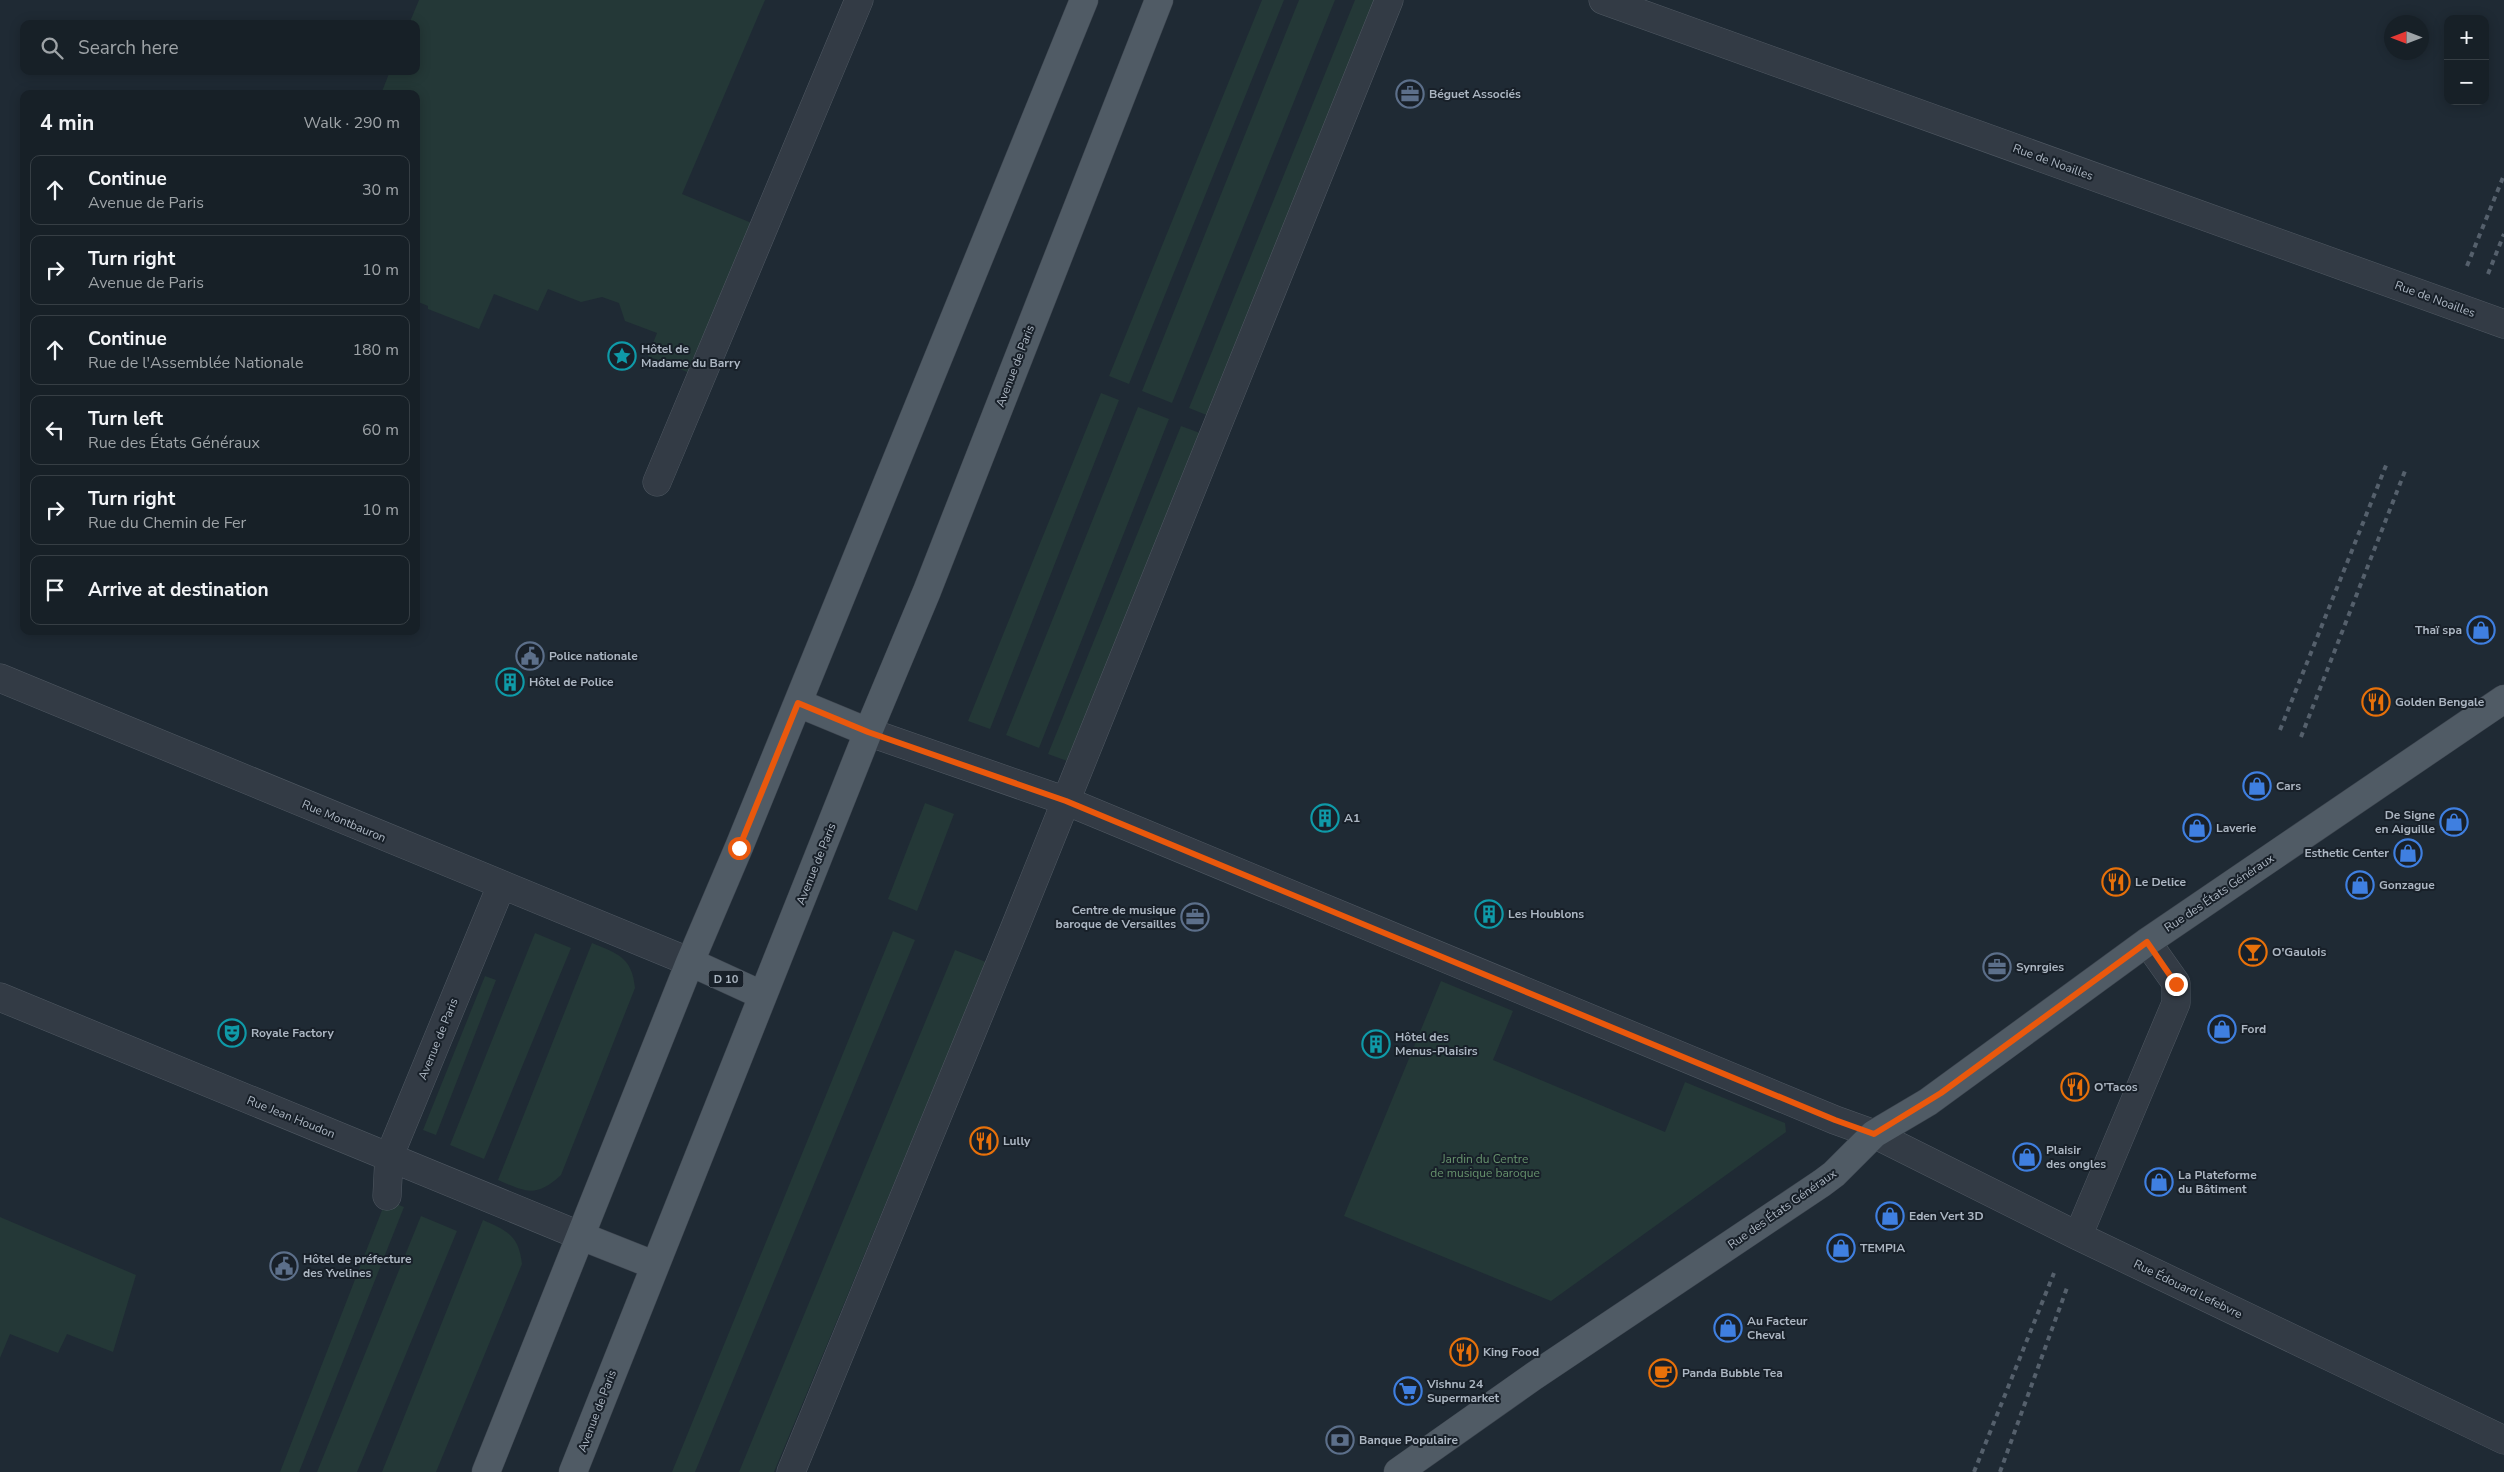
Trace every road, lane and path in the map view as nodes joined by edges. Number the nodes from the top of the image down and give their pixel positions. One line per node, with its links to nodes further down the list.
1 (859, 0): 7 (street)
2 (1084, 0): 10 (main road)
3 (1159, 0): 11 (main road, Avenue de Paris)
4 (1389, 0): 12 (street)
5 (1603, 0): 6 (street, Rue de Noailles)
6 (2504, 324)
7 (657, 482)
8 (0, 678): 13 (street, Rue Montbauron)
9 (2504, 699): 14 (main road, Rue des États Généraux)
10 (798, 703): 11 (main road); 15 (main road)
11 (868, 732): 12 (street, Rue Édouard Lefebvre); 16 (main road, Avenue de Paris)
12 (1066, 801): 18 (street, Rue Édouard Lefebvre); 27 (street)
13 (501, 886): 15 (street, Rue Montbauron); 19 (street, Avenue de Paris)
14 (2147, 942): 18 (main road, Rue des États Généraux); 22 (street)
15 (690, 962): 16 (main road, D 10); 21 (main road)
16 (762, 995): 23 (main road, Avenue de Paris)
17 (0, 997): 19 (street, Rue Jean Houdon)
18 (1874, 1134): 22 (street, Rue Édouard Lefebvre); 28 (main road, Rue des États Généraux)
19 (389, 1158): 20 (street, Avenue de Paris); 21 (street, Rue Jean Houdon)
20 (387, 1196)
21 (581, 1236): 23 (main road); 25 (main road)
22 (2078, 1236): 24 (street, Rue Édouard Lefebvre)
23 (654, 1266): 26 (main road, Avenue de Paris)
24 (2504, 1440)
25 (486, 1472)
26 (573, 1472)
27 (791, 1472)
28 (1398, 1472)

